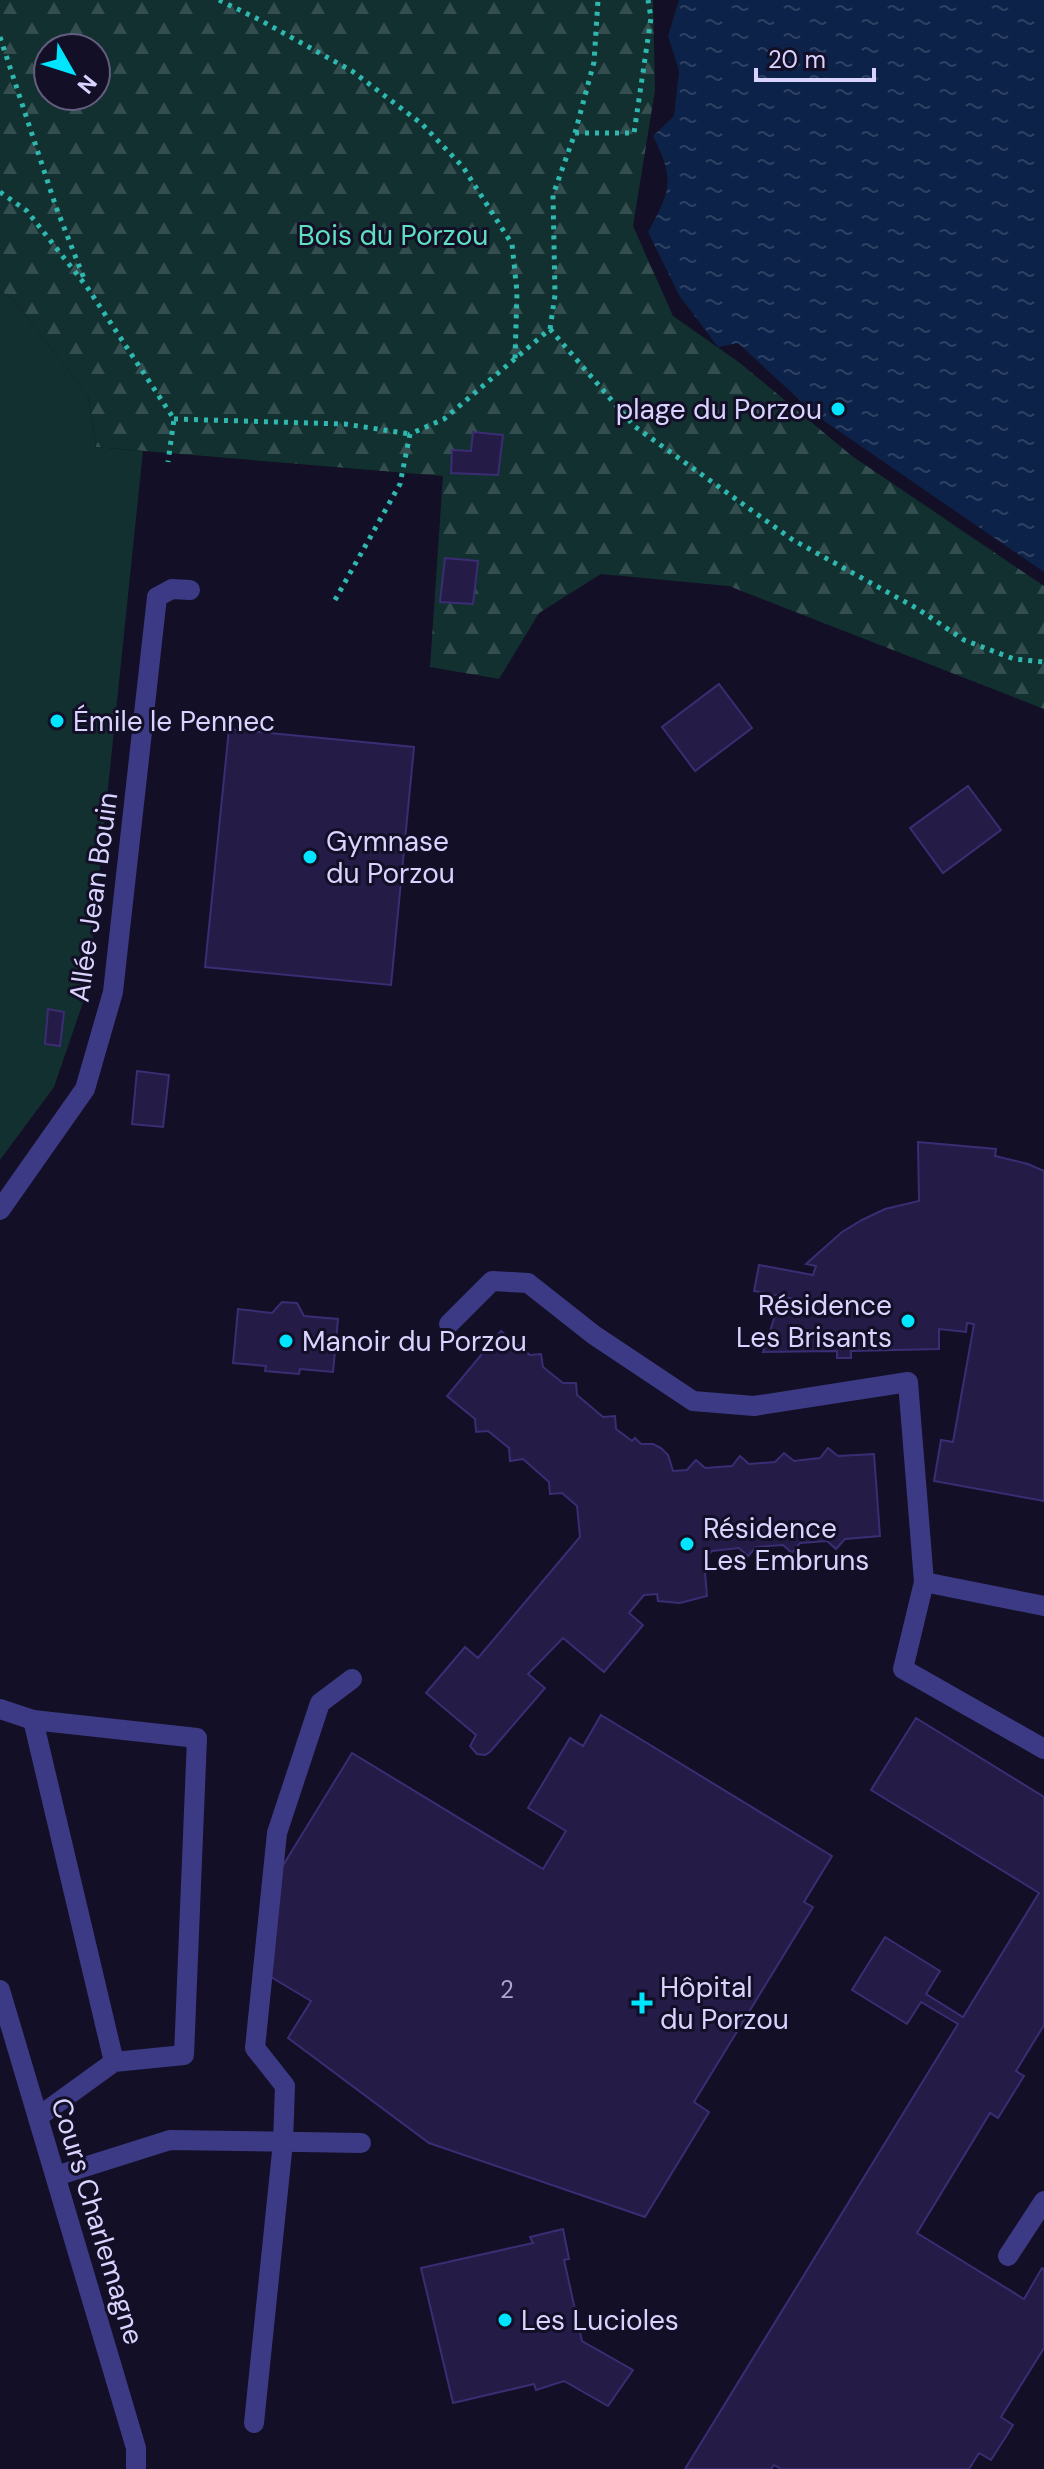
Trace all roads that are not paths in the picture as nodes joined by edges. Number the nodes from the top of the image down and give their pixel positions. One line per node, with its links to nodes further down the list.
1 (190, 590): 2 (street, Allée Jean Bouin)
2 (0, 1210)
3 (449, 1324): 4 (street)
4 (924, 1582): 5 (street); 9 (street)
5 (1044, 1606)
6 (352, 1679): 13 (street)
7 (0, 1709): 8 (street)
8 (33, 1720): 11 (street); 11 (street)
9 (1044, 1749)
10 (0, 1990): 12 (street, Cours Charlemagne)
11 (114, 2062): 12 (street)
12 (38, 2117): 15 (street, Cours Charlemagne)
13 (283, 2142): 14 (street); 15 (street); 18 (street)
14 (361, 2143)
15 (56, 2176): 19 (street, Cours Charlemagne)
16 (1044, 2201): 17 (street)
17 (1008, 2256)
18 (254, 2423)
19 (136, 2469)

